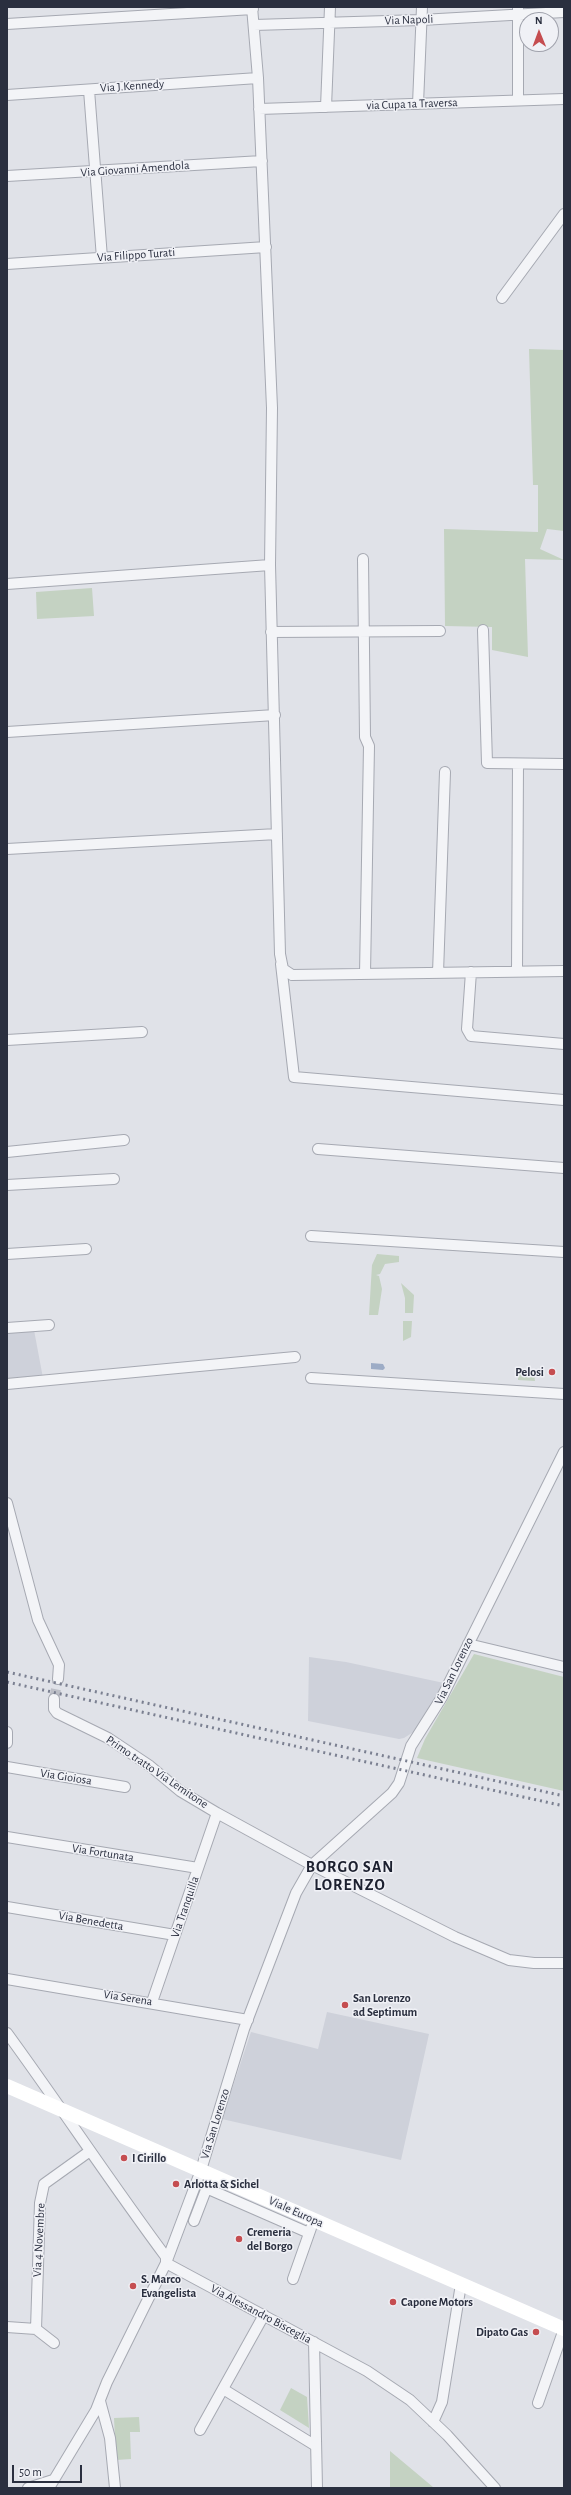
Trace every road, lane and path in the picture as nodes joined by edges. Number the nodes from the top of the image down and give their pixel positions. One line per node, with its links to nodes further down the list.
1 (330, 7): 7 (street)
2 (422, 7): 6 (street)
3 (252, 8): 8 (street); 9 (street)
4 (518, 11): 5 (street, Via Napoli); 6 (street, Via Napoli); 14 (street)
5 (564, 12)
6 (421, 20): 7 (street, Via Napoli); 15 (street)
7 (329, 22): 9 (street, Via Napoli); 16 (street)
8 (7, 24)
9 (254, 25): 10 (street)
10 (258, 78): 11 (street, Via J.Kennedy); 17 (street)
11 (89, 90): 12 (street, Via J.Kennedy); 19 (street)
12 (7, 95)
13 (564, 99): 14 (street, via Cupa 1a Traversa)
14 (518, 100): 15 (street, via Cupa 1a Traversa)
15 (418, 104): 16 (street, via Cupa 1a Traversa)
16 (326, 107): 17 (street, via Cupa 1a Traversa)
17 (260, 109): 18 (street)
18 (262, 161): 19 (street, Via Giovanni Amendola); 22 (street)
19 (95, 171): 20 (street, Via Giovanni Amendola); 23 (street)
20 (7, 176)
21 (564, 214): 25 (street)
22 (266, 247): 23 (street, Via Filippo Turati); 27 (street)
23 (102, 258): 24 (street, Via Filippo Turati)
24 (7, 264)
25 (502, 298)
26 (363, 559): 32 (street)
27 (270, 565): 28 (street); 31 (street)
28 (7, 584)
29 (483, 630): 35 (street)
30 (440, 631): 32 (street)
31 (271, 632): 32 (street); 33 (street)
32 (363, 632): 45 (street)
33 (275, 715): 34 (street); 38 (street)
34 (7, 732)
35 (518, 764): 36 (street); 41 (street)
36 (564, 764)
37 (445, 772): 44 (street)
38 (277, 834): 39 (street); 40 (street)
39 (7, 849)
40 (280, 954): 45 (street); 49 (street)
41 (517, 971): 42 (street); 43 (street)
42 (564, 971)
43 (471, 972): 44 (street); 48 (street)
44 (438, 973): 45 (street)
45 (365, 974)
46 (142, 1032): 47 (street)
47 (7, 1040)
48 (564, 1044)
49 (564, 1100)
50 (124, 1140): 52 (street)
51 (318, 1149): 53 (street)
52 (7, 1152)
53 (564, 1168)
54 (114, 1179): 55 (street)
55 (7, 1185)
56 (311, 1236): 58 (street)
57 (86, 1249): 59 (street)
58 (564, 1252)
59 (7, 1254)
60 (49, 1325): 61 (street)
61 (7, 1328)
62 (295, 1357): 64 (street)
63 (311, 1378): 65 (street)
64 (7, 1384)
65 (564, 1394)
66 (564, 1452): 68 (street, Via San Lorenzo)
67 (7, 1506): 70 (street)
68 (468, 1644): 69 (street); 78 (street, Via San Lorenzo)
69 (564, 1667)
70 (58, 1680)
71 (54, 1699): 76 (street, Primo tratto Via Lemitone)
72 (7, 1732): 73 (street)
73 (7, 1743)
74 (7, 1767): 75 (street, Via Gioiosa)
75 (125, 1787)
76 (217, 1813): 78 (street, Primo tratto Via Lemitone); 79 (street, Via Tranquilla)
77 (7, 1837): 79 (street, Via Fortunata)
78 (312, 1865): 82 (street); 85 (street, Via San Lorenzo)
79 (198, 1868): 81 (street, Via Tranquilla)
80 (7, 1907): 81 (street, Via Benedetta)
81 (175, 1935): 84 (street, Via Tranquilla)
82 (564, 1963)
83 (7, 1979): 84 (street, Via Serena)
84 (152, 2002): 85 (street, Via Serena)
85 (248, 2020): 90 (street, Via San Lorenzo)
86 (7, 2033): 88 (street)
87 (7, 2086): 88 (main road, Viale Europa)
88 (62, 2109): 89 (street); 90 (main road, Viale Europa)
89 (90, 2151): 94 (street); 99 (street, Via 4 Novembre)
90 (206, 2172): 91 (street); 93 (main road, Viale Europa); 94 (street, Via San Lorenzo)
91 (206, 2188): 92 (street); 93 (street)
92 (194, 2221)
93 (312, 2226): 95 (street); 96 (main road, Viale Europa)
94 (166, 2263): 97 (street, Via Alessandro Bisceglia); 104 (street, Via San Lorenzo)
95 (293, 2279)
96 (461, 2284): 100 (main road, Viale Europa); 106 (street)
97 (264, 2315): 101 (street, Via Alessandro Bisceglia); 103 (street)
98 (7, 2327): 99 (street)
99 (36, 2329): 102 (street)
100 (564, 2329): 105 (street)
101 (314, 2342): 106 (street, Via Alessandro Bisceglia); 108 (street)
102 (54, 2343)
103 (223, 2389): 107 (street); 108 (street)
104 (100, 2401): 109 (street, Via San Lorenzo); 111 (street)
105 (538, 2403)
106 (432, 2422): 113 (street, Via Alessandro Bisceglia)
107 (200, 2430)
108 (316, 2446): 112 (street)
109 (51, 2484): 110 (street)
110 (28, 2488)
111 (115, 2488)
112 (317, 2488)
113 (495, 2488)

